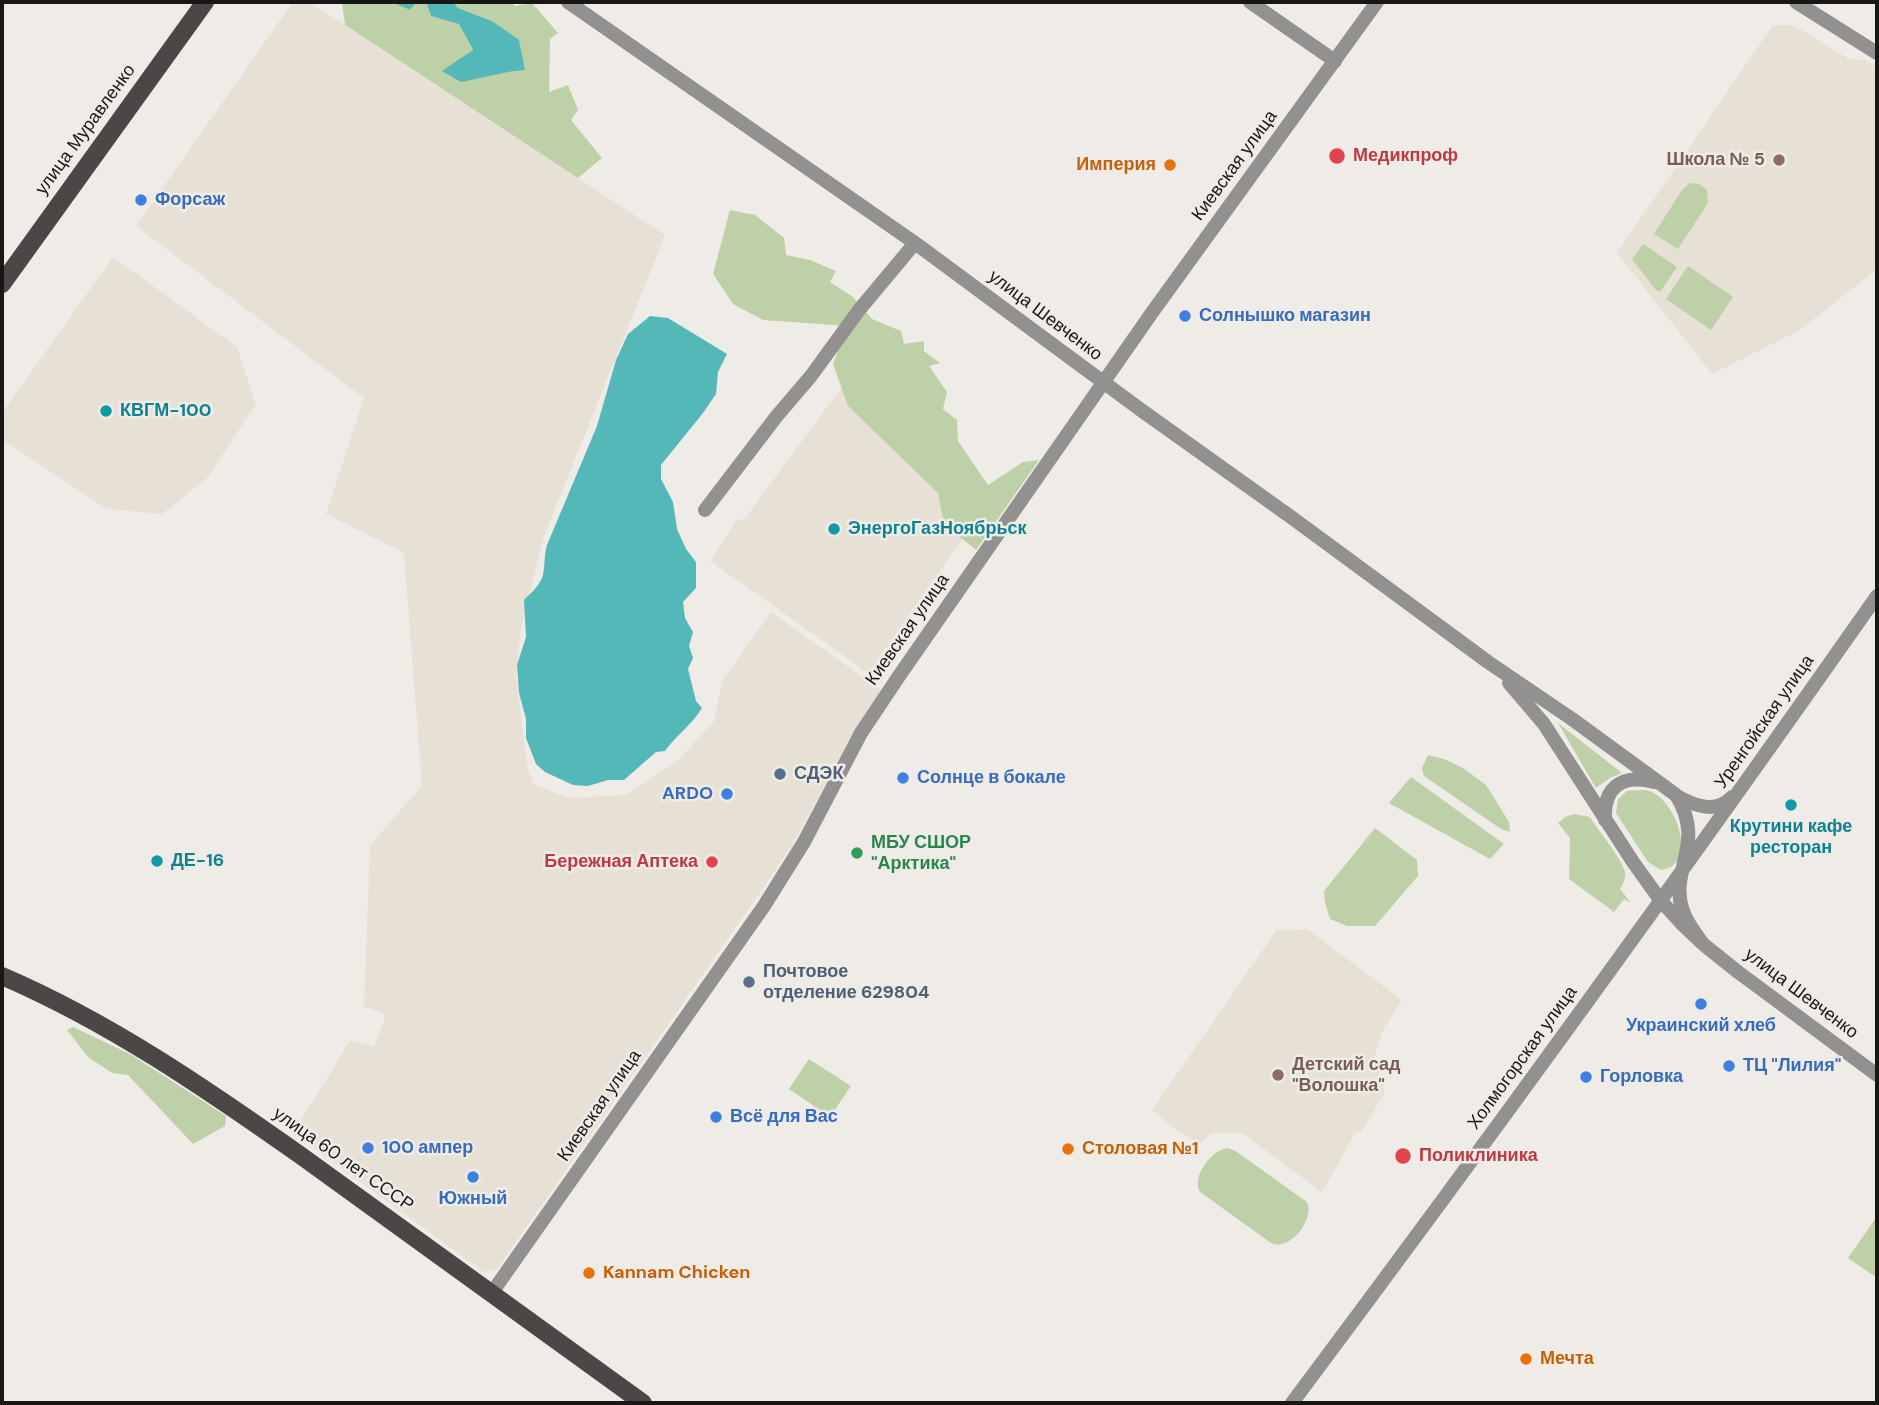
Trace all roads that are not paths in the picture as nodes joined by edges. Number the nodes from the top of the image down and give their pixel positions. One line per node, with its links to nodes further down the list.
1 (205, 2): 9 (main road, улица Муравленко)
2 (568, 2): 8 (street, улица Шевченко)
3 (1250, 2): 7 (street)
4 (1377, 2): 7 (street, Киевская улица)
5 (1796, 2): 6 (street)
6 (1877, 52)
7 (1335, 61): 10 (street, Киевская улица)
8 (915, 243): 10 (street, улица Шевченко); 11 (street)
9 (2, 284)
10 (1103, 383): 13 (street, улица Шевченко); 23 (street, Киевская улица)
11 (705, 510)
12 (1877, 596): 14 (street, Уренгойская улица)
13 (1494, 666): 15 (street); 16 (street)
14 (1741, 789): 15 (street); 18 (street, Уренгойская улица)
15 (1672, 792): 16 (street); 18 (street)
16 (1605, 821): 17 (street)
17 (1633, 862): 18 (street); 19 (street)
18 (1683, 870): 19 (street, Холмогорская улица); 20 (street)
19 (1661, 901): 20 (street); 25 (street, Холмогорская улица)
20 (1703, 944): 22 (street, улица Шевченко)
21 (2, 976): 23 (main road, улица 60 лет СССР)
22 (1877, 1075)
23 (491, 1294): 24 (main road, улица 60 лет СССР)
24 (643, 1403)
25 (1293, 1403)

